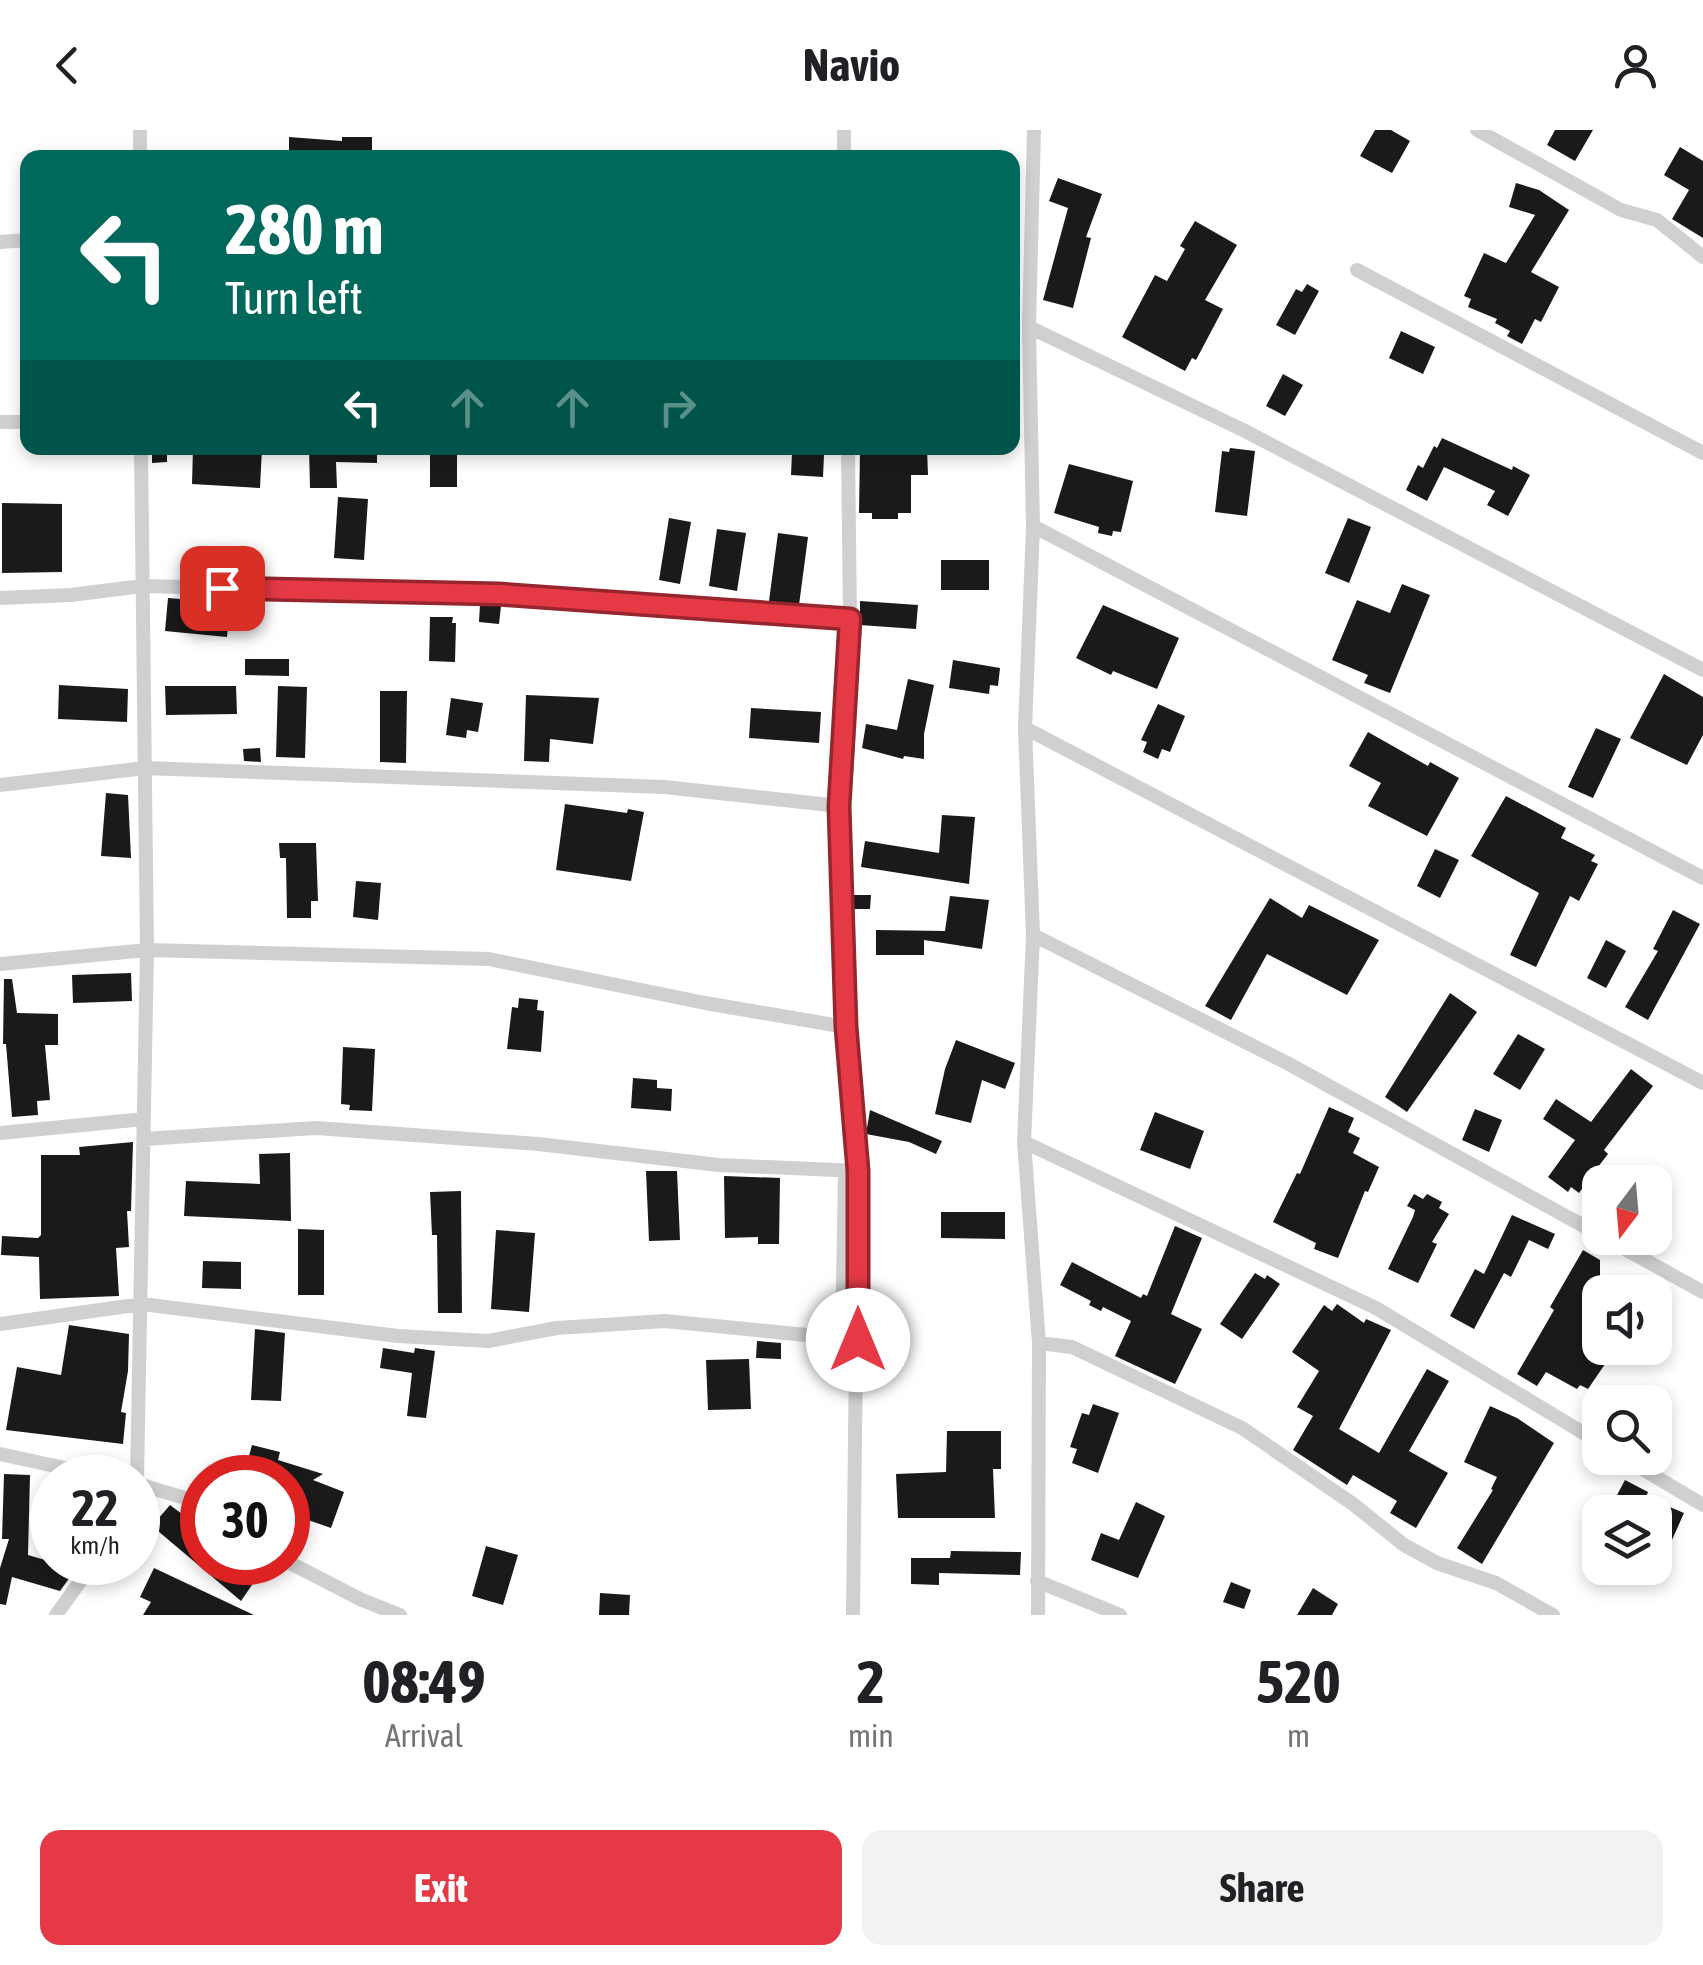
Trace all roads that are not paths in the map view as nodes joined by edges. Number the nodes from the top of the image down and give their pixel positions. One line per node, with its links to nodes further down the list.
1 (1034, 130): 5 (street)
2 (1478, 130): 3 (street)
3 (1703, 257)
4 (1357, 270): 6 (street)
5 (1029, 327): 9 (street); 13 (street)
6 (1703, 453)
7 (141, 455): 10 (street)
8 (848, 455): 12 (street)
9 (1033, 526): 14 (street); 18 (street)
10 (142, 586): 11 (street); 12 (street); 15 (street)
11 (0, 598)
12 (850, 619): 17 (street)
13 (1703, 670)
14 (1025, 728): 19 (street); 23 (street)
15 (145, 768): 16 (street); 17 (street); 20 (street)
16 (0, 785)
17 (839, 806): 22 (street)
18 (1703, 878)
19 (1033, 935): 27 (street); 29 (street)
20 (147, 950): 21 (street); 22 (street); 24 (street)
21 (0, 964)
22 (846, 1027): 28 (street)
23 (1703, 1083)
24 (144, 1119): 25 (street); 26 (street)
25 (0, 1133)
26 (144, 1139): 28 (street); 32 (street)
27 (1024, 1142): 35 (street); 36 (street)
28 (851, 1171): 34 (street)
29 (1582, 1225)
30 (1636, 1255): 31 (street)
31 (1703, 1292)
32 (142, 1304): 33 (street); 34 (street); 38 (street)
33 (0, 1324)
34 (850, 1339): 47 (street)
35 (1039, 1343): 43 (street); 50 (street)
36 (1582, 1432)
37 (0, 1454): 39 (street)
38 (138, 1455)
39 (30, 1460)
40 (1653, 1475): 41 (street)
41 (1703, 1505)
42 (310, 1572): 46 (street)
43 (1037, 1581): 48 (street); 49 (street)
44 (78, 1585): 45 (street)
45 (56, 1615)
46 (400, 1615)
47 (852, 1615)
48 (1038, 1615)
49 (1120, 1615)
50 (1553, 1615)

